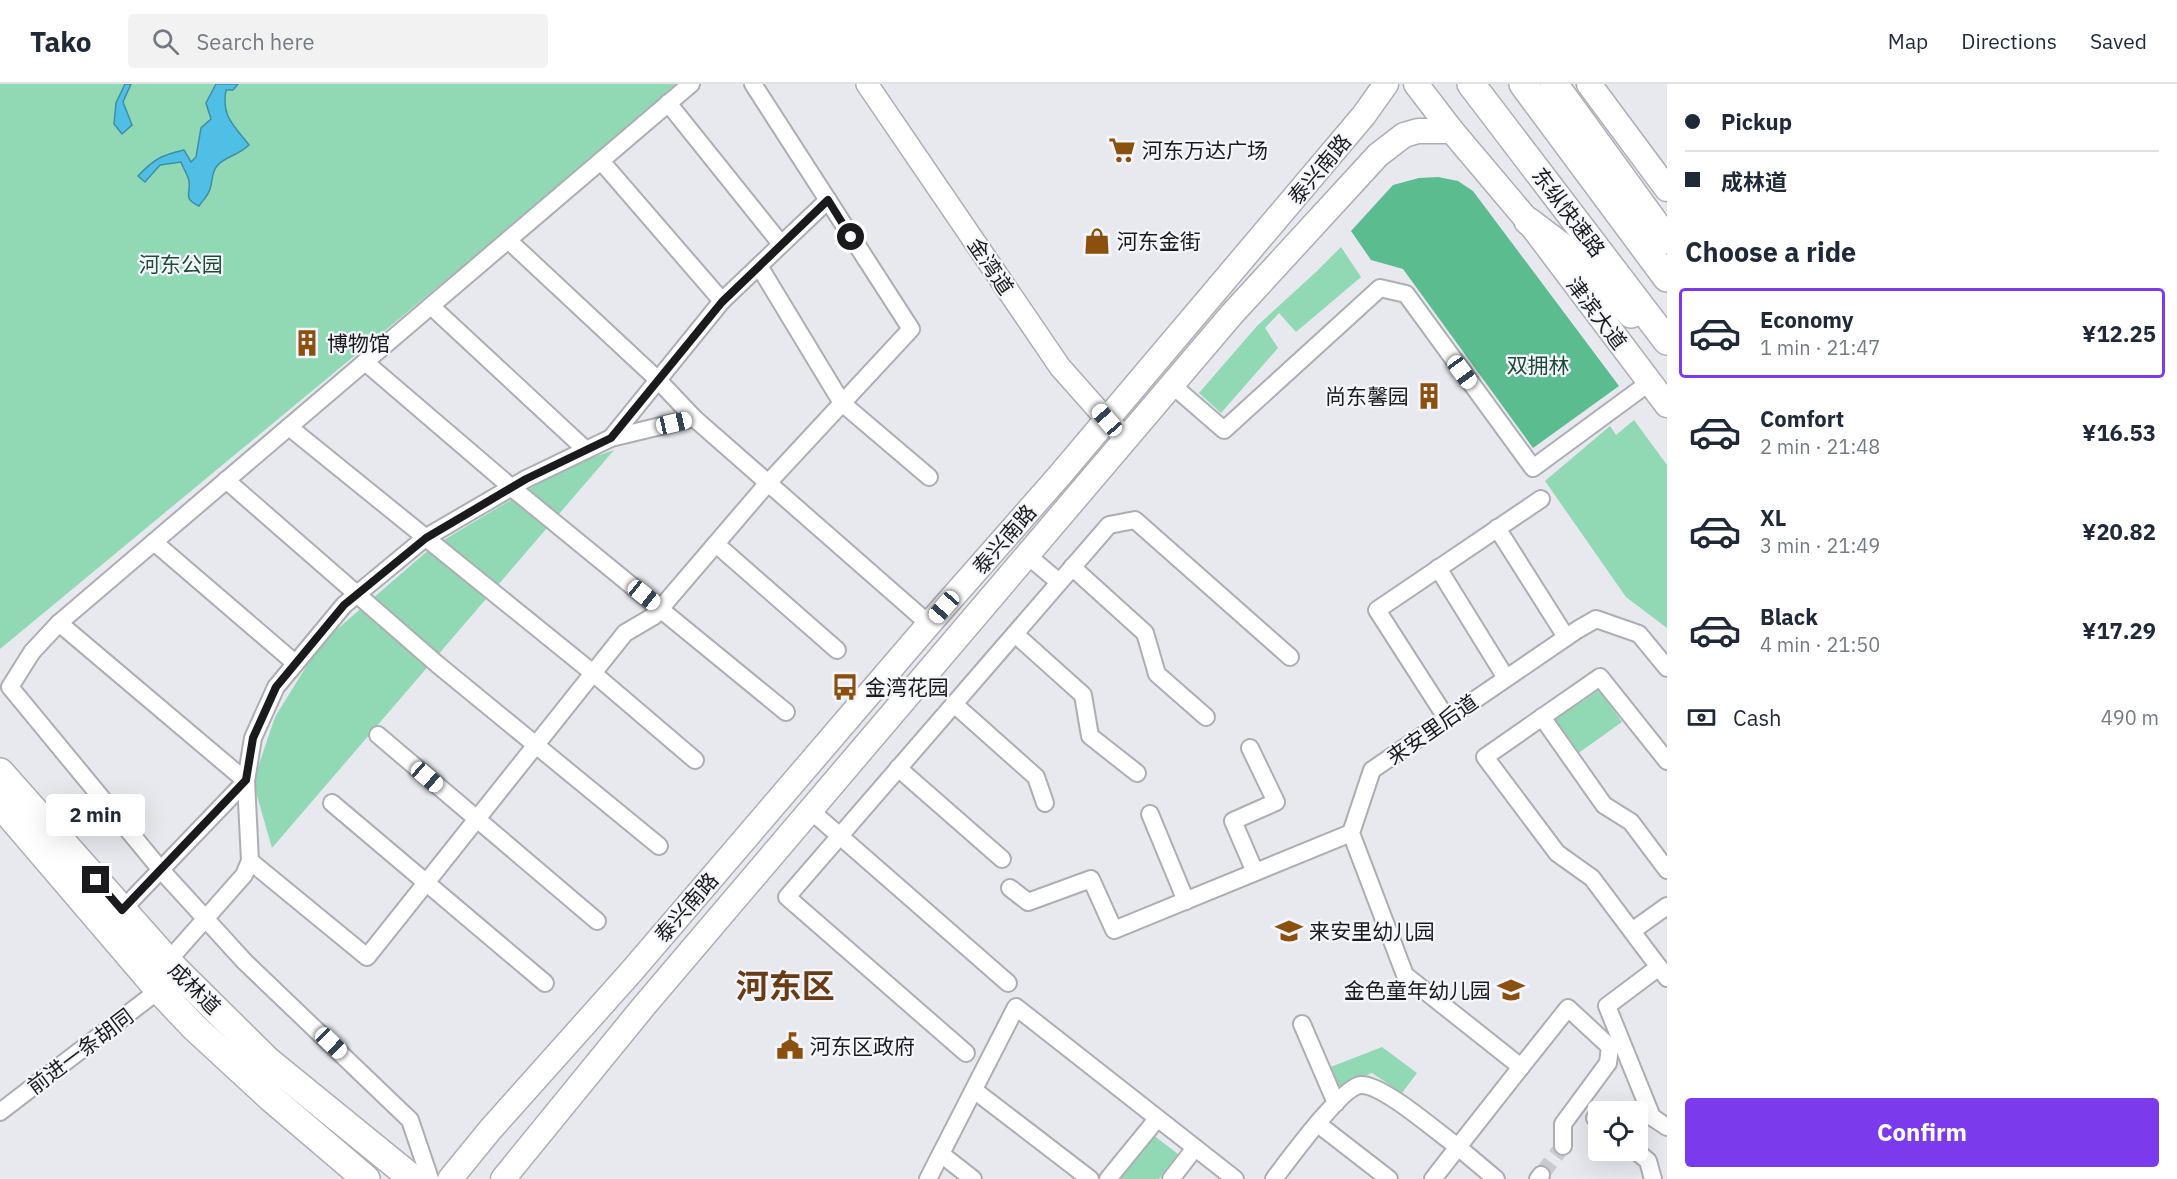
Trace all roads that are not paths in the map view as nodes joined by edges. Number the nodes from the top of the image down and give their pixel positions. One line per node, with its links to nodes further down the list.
1 (691, 84): 10 (street)
2 (753, 84): 14 (street)
3 (867, 84): 31 (street, 金湾道)
4 (1386, 84): 31 (main road, 泰兴南路)
5 (1416, 84): 11 (main road, 津滨大道)
6 (1471, 84): 23 (main road, 东纵快速路)
7 (1523, 84): 20 (main road, 东纵快速路)
8 (1554, 84): 17 (main road)
9 (1589, 84): 13 (main road)
10 (669, 103): 12 (street); 18 (street)
11 (1452, 131): 15 (main road, 津滨大道); 27 (main road, 泰兴南路)
12 (601, 161): 16 (street); 21 (street)
13 (1667, 189)
14 (828, 200): 18 (street); 28 (street)
15 (1528, 221): 23 (main road); 26 (main road, 津滨大道)
16 (508, 240): 22 (street); 25 (street)
17 (1667, 240)
18 (781, 244): 19 (street)
19 (759, 266): 21 (street); 28 (street)
20 (1667, 278)
21 (722, 302): 25 (street)
22 (431, 306): 24 (street); 35 (street)
23 (1666, 339)
24 (365, 362): 32 (street); 39 (street)
25 (658, 380): 30 (street); 33 (street)
26 (1650, 382): 27 (street); 29 (main road, 津滨大道)
27 (1172, 385): 34 (main road, 泰兴南路)
28 (842, 403): 36 (street); 38 (street)
29 (1667, 405)
30 (694, 418): 33 (street); 38 (street)
31 (1107, 420): 34 (street, 金湾道); 52 (main road, 泰兴南路)
32 (289, 427): 37 (street); 42 (street)
33 (611, 438): 35 (street)
34 (1127, 439): 45 (main road, 泰兴南路)
35 (586, 450): 39 (street)
36 (929, 477)
37 (226, 480): 43 (street); 49 (street)
38 (767, 484): 44 (street); 52 (street)
39 (511, 487): 42 (street); 50 (street)
40 (1541, 499): 41 (street)
41 (1497, 528): 47 (street); 54 (street)
42 (426, 538): 49 (street); 59 (street)
43 (154, 542): 51 (street); 57 (street)
44 (716, 544): 50 (street); 55 (street)
45 (1028, 555): 48 (street); 78 (main road, 泰兴南路)
46 (1072, 567): 48 (street); 56 (street); 63 (street)
47 (1438, 568): 60 (street); 65 (street)
48 (1059, 582): 53 (street)
49 (358, 594): 57 (street); 67 (street)
50 (661, 608): 59 (street); 62 (street)
51 (59, 623): 74 (street); 86 (street)
52 (929, 624): 120 (main road, 泰兴南路)
53 (1015, 634): 61 (street); 73 (street)
54 (1566, 637): 58 (street, 来安里后道); 60 (street, 来安里后道)
55 (837, 650)
56 (1290, 657)
57 (295, 663): 74 (street)
58 (1667, 668)
59 (593, 674): 67 (street); 69 (street)
60 (1506, 678): 65 (street, 来安里后道)
61 (954, 704): 71 (street); 76 (street)
62 (786, 712)
63 (1206, 717)
64 (1542, 717): 70 (street); 87 (street); 96 (street)
65 (1447, 719): 81 (street, 来安里后道)
66 (378, 735): 80 (street)
67 (536, 745): 80 (street); 83 (street)
68 (1250, 748): 88 (street)
69 (695, 760)
70 (1667, 761)
71 (898, 768): 82 (street); 84 (street)
72 (0, 772): 93 (main road, 成林道)
73 (1137, 773)
74 (246, 780): 85 (street); 86 (street)
75 (332, 803): 89 (street)
76 (1045, 803)
77 (0, 804): 101 (main road, 成林道)
78 (810, 810): 82 (street); 121 (main road, 泰兴南路)
79 (1150, 814): 91 (street)
80 (477, 819): 89 (street); 95 (street)
81 (1351, 833): 88 (street); 104 (street)
82 (840, 836): 100 (street); 103 (street)
83 (659, 846)
84 (1002, 859)
85 (250, 861): 89 (street); 94 (street)
86 (161, 870): 93 (street); 94 (street)
87 (1667, 870)
88 (1255, 872): 91 (street)
89 (426, 882): 99 (street)
90 (1010, 888): 91 (street)
91 (1186, 901)
92 (1667, 906): 96 (street)
93 (122, 910): 97 (main road, 成林道)
94 (206, 919): 97 (street); 119 (street)
95 (597, 921)
96 (1632, 932): 98 (street)
97 (168, 961): 116 (main road, 成林道)
98 (1663, 973): 110 (street)
99 (545, 983)
100 (1008, 983)
101 (159, 990): 107 (street, 前进一条胡同); 117 (main road, 成林道)
102 (1302, 1024): 106 (street)
103 (966, 1053)
104 (1521, 1067): 111 (street); 112 (street)
105 (974, 1090): 108 (street); 114 (street); 124 (street)
106 (1336, 1103): 109 (street); 112 (street)
107 (0, 1112)
108 (1157, 1119): 113 (street); 125 (street)
109 (1318, 1124): 128 (street); 129 (street)
110 (1667, 1127)
111 (1563, 1146)
112 (1458, 1147): 130 (street); 131 (street)
113 (1195, 1148): 126 (street); 127 (street)
114 (941, 1154): 122 (street); 123 (street)
115 (1648, 1161): 132 (street)
116 (397, 1170): 118 (main road, 成林道)
117 (366, 1179)
118 (413, 1179)
119 (430, 1179)
120 (450, 1179)
121 (503, 1179)
122 (928, 1179)
123 (973, 1179)
124 (1090, 1179)
125 (1108, 1179)
126 (1172, 1179)
127 (1235, 1179)
128 (1274, 1179)
129 (1389, 1179)
130 (1432, 1179)
131 (1496, 1179)
132 (1653, 1179)

